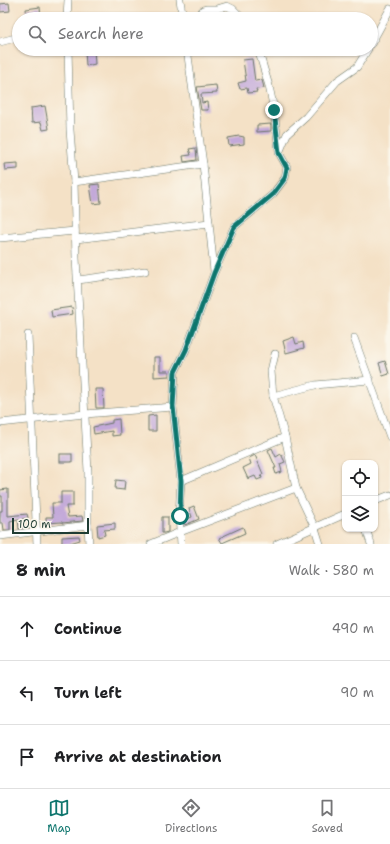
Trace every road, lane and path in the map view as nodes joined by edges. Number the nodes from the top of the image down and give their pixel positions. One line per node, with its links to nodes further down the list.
1 (68, 0): 4 (street)
2 (180, 0): 5 (street)
3 (390, 9): 8 (street)
4 (67, 12)
5 (181, 12)
6 (200, 12): 7 (street)
7 (236, 12)
8 (378, 31)
9 (12, 39): 10 (street)
10 (0, 42)
11 (68, 56): 17 (street)
12 (188, 56): 16 (street)
13 (260, 56): 15 (street)
14 (364, 56): 15 (street)
15 (279, 153): 23 (street)
16 (203, 164): 17 (street); 18 (street)
17 (74, 182): 19 (street)
18 (209, 223): 21 (street); 23 (street)
19 (76, 232): 20 (street); 21 (street)
20 (0, 238)
21 (76, 239): 24 (street)
22 (145, 271): 24 (street)
23 (214, 273): 30 (street)
24 (78, 280): 31 (street)
25 (28, 335): 32 (street)
26 (354, 338): 28 (street)
27 (275, 354): 29 (street)
28 (370, 380): 29 (street); 35 (street)
29 (273, 396): 34 (street)
30 (173, 406): 31 (street); 36 (street)
31 (85, 414): 32 (street); 41 (street)
32 (32, 420): 33 (street); 43 (street)
33 (0, 423)
34 (285, 437): 36 (street); 37 (street)
35 (390, 437)
36 (181, 481): 44 (street)
37 (296, 488): 42 (street); 44 (street)
38 (390, 495): 39 (street)
39 (378, 500)
40 (342, 515): 42 (street)
41 (88, 525): 43 (street); 48 (street)
42 (315, 528): 51 (street); 52 (street)
43 (36, 532): 46 (street); 47 (street)
44 (180, 532): 49 (street); 50 (street)
45 (367, 532): 53 (street)
46 (0, 536)
47 (37, 544)
48 (89, 544)
49 (151, 544)
50 (181, 544)
51 (277, 544)
52 (320, 544)
53 (371, 544)

